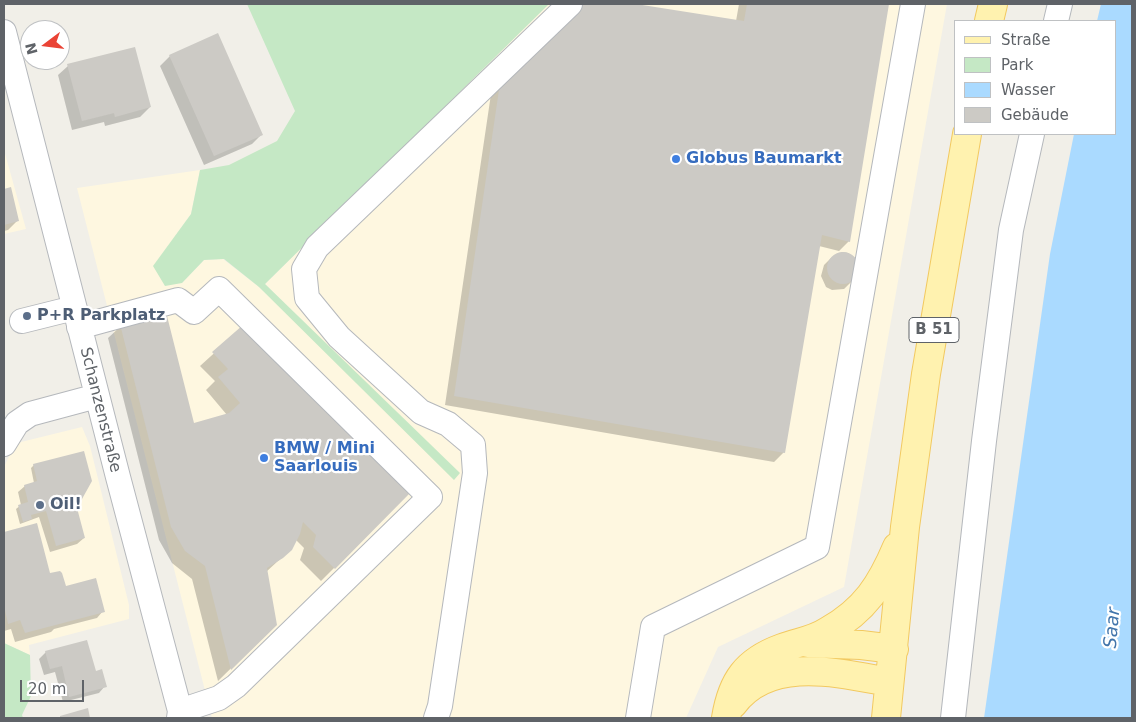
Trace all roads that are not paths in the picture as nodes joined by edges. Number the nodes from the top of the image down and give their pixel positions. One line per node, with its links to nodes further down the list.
1 (570, 4): 21 (street)
2 (913, 4): 22 (street)
3 (992, 4): 5 (main road)
4 (1060, 4): 6 (street)
5 (989, 20)
6 (1056, 20)
7 (5, 45): 8 (street, Schanzenstraße)
8 (10, 84): 11 (street, Schanzenstraße)
9 (968, 135): 15 (main road, B 51)
10 (1032, 135): 24 (street)
11 (77, 317): 12 (street); 13 (street, Schanzenstraße); 19 (street)
12 (22, 321)
13 (97, 396): 14 (street); 19 (street, Schanzenstraße)
14 (4, 444)
15 (905, 527): 16 (main road); 17 (main road, B 51)
16 (804, 643): 17 (main road); 20 (main road)
17 (894, 649): 18 (main road, B 51)
18 (889, 682): 20 (main road); 23 (main road, B 51)
19 (181, 716)
20 (726, 717)
21 (436, 718)
22 (638, 718)
23 (886, 718)
24 (953, 718)

